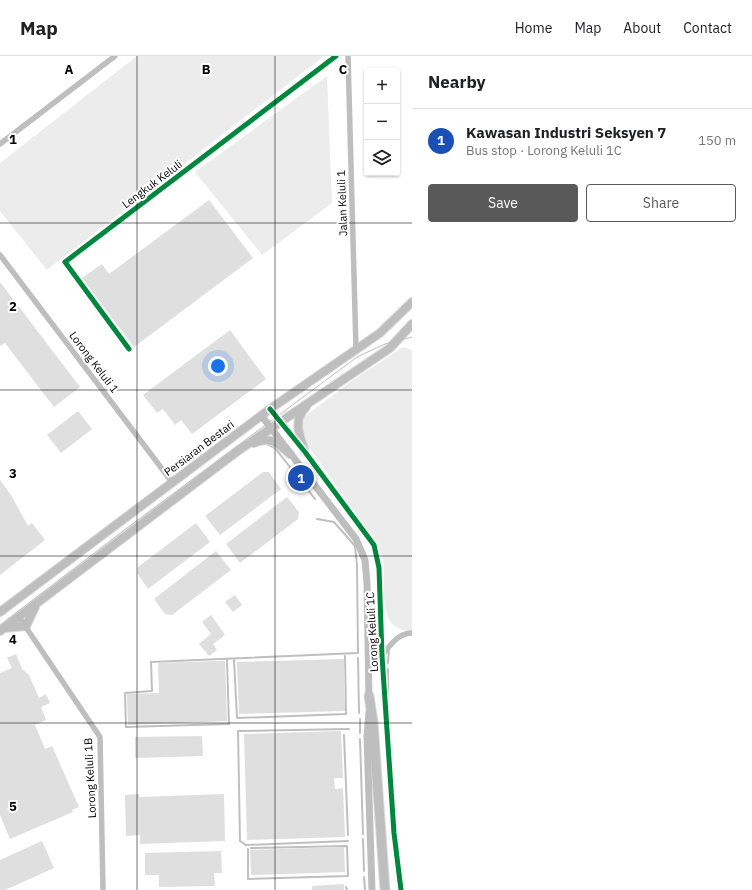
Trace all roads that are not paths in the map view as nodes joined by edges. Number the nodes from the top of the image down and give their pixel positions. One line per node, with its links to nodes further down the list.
1 (115, 56): 4 (street)
2 (336, 56): 8 (street, Lengkuk Keluli)
3 (348, 56): 9 (street, Jalan Keluli 1)
4 (0, 144)
5 (0, 255): 18 (street, Lorong Keluli 1)
6 (412, 303): 9 (main road, Persiaran Bestari)
7 (412, 324): 10 (main road)
8 (129, 349)
9 (356, 349): 11 (main road, Persiaran Bestari)
10 (319, 396): 13 (main road); 16 (main road)
11 (270, 409): 12 (main road, Persiaran Bestari); 13 (street, Lorong Keluli 1C)
12 (261, 415): 14 (street, Lorong Keluli 1C); 18 (main road, Persiaran Bestari)
13 (280, 421): 14 (main road); 16 (street, Lorong Keluli 1C)
14 (271, 428): 15 (main road); 17 (street, Lorong Keluli 1C)
15 (240, 450): 17 (main road); 19 (main road)
16 (305, 452): 25 (street, Lorong Keluli 1C)
17 (290, 454): 26 (street, Lorong Keluli 1C)
18 (172, 482): 20 (main road, Persiaran Bestari)
19 (37, 603): 21 (main road); 22 (main road)
20 (0, 612)
21 (19, 617): 22 (street, Lorong Keluli 1B); 23 (main road)
22 (26, 626): 23 (main road); 27 (street, Lorong Keluli 1B)
23 (2, 630)
24 (409, 633): 25 (street)
25 (382, 656): 30 (street, Lorong Keluli 1C)
26 (369, 696): 28 (street, Lorong Keluli 1C); 29 (highway)
27 (103, 890)
28 (372, 890)
29 (385, 890)
30 (401, 890)

